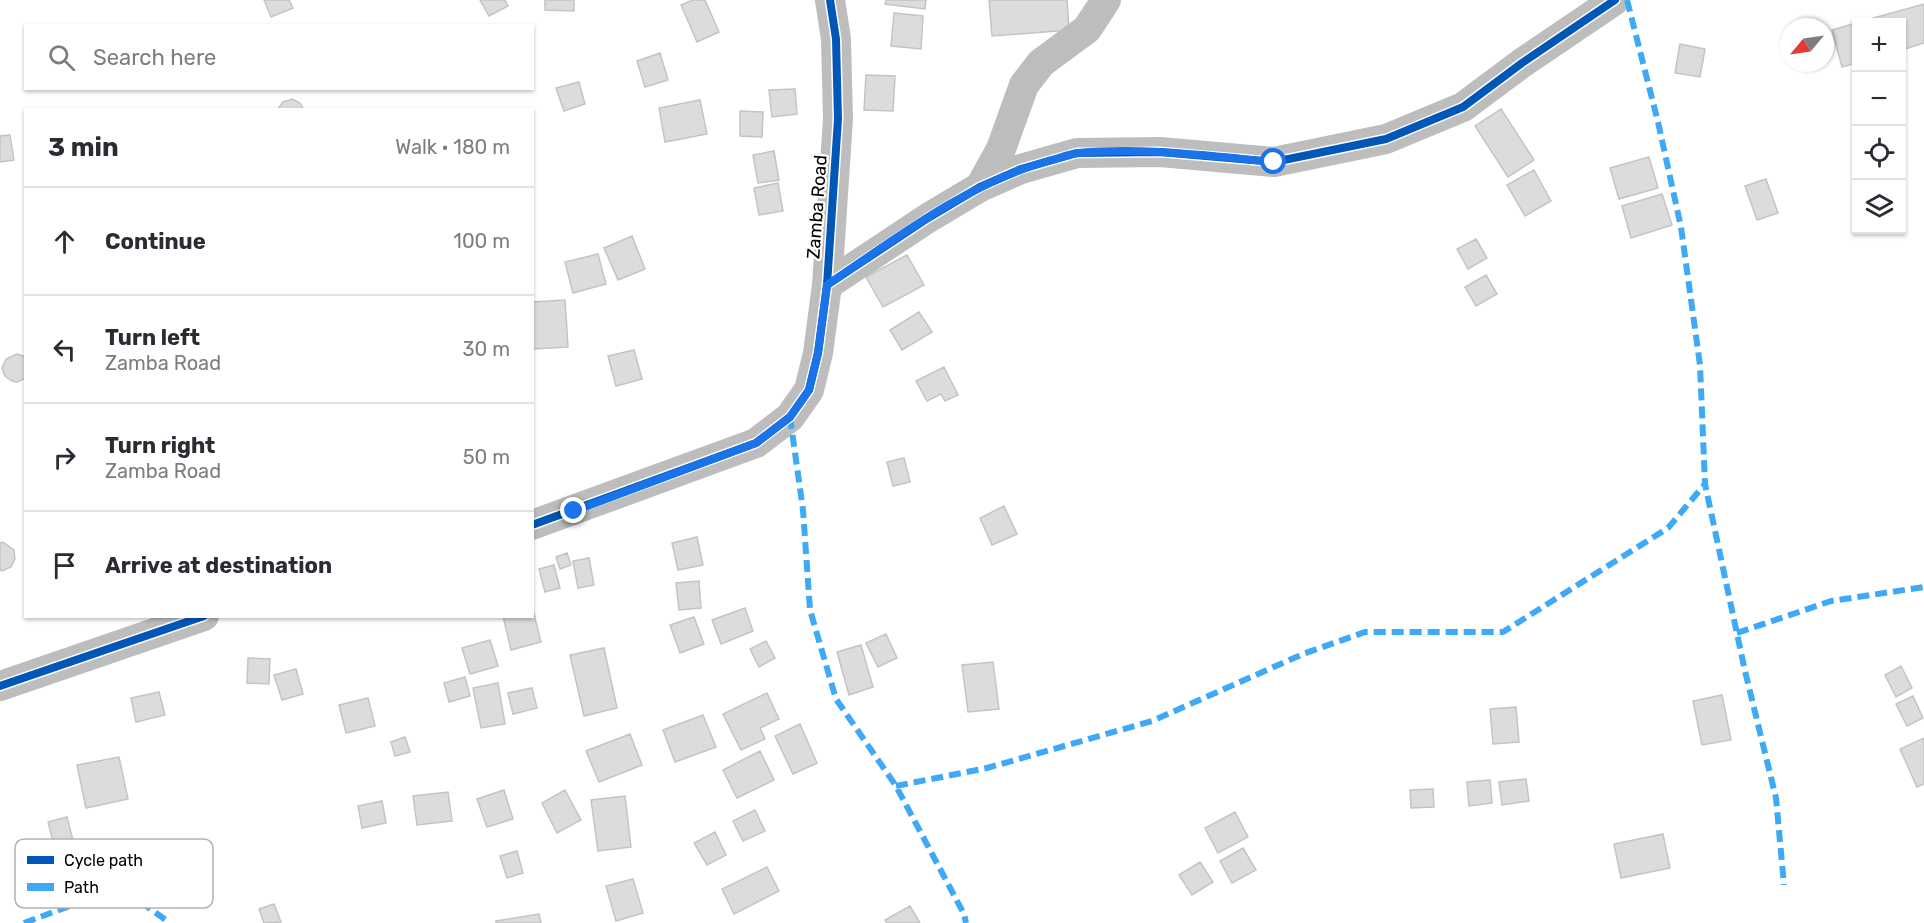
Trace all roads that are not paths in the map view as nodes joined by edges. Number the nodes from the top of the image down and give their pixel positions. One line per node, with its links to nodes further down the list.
1 (830, 0): 5 (street, Zamba Road)
2 (1106, 0): 4 (street)
3 (1615, 0): 4 (street)
4 (980, 187): 5 (street)
5 (827, 285): 6 (street, Zamba Road)
6 (534, 524)
7 (198, 618): 8 (street)
8 (0, 686)

